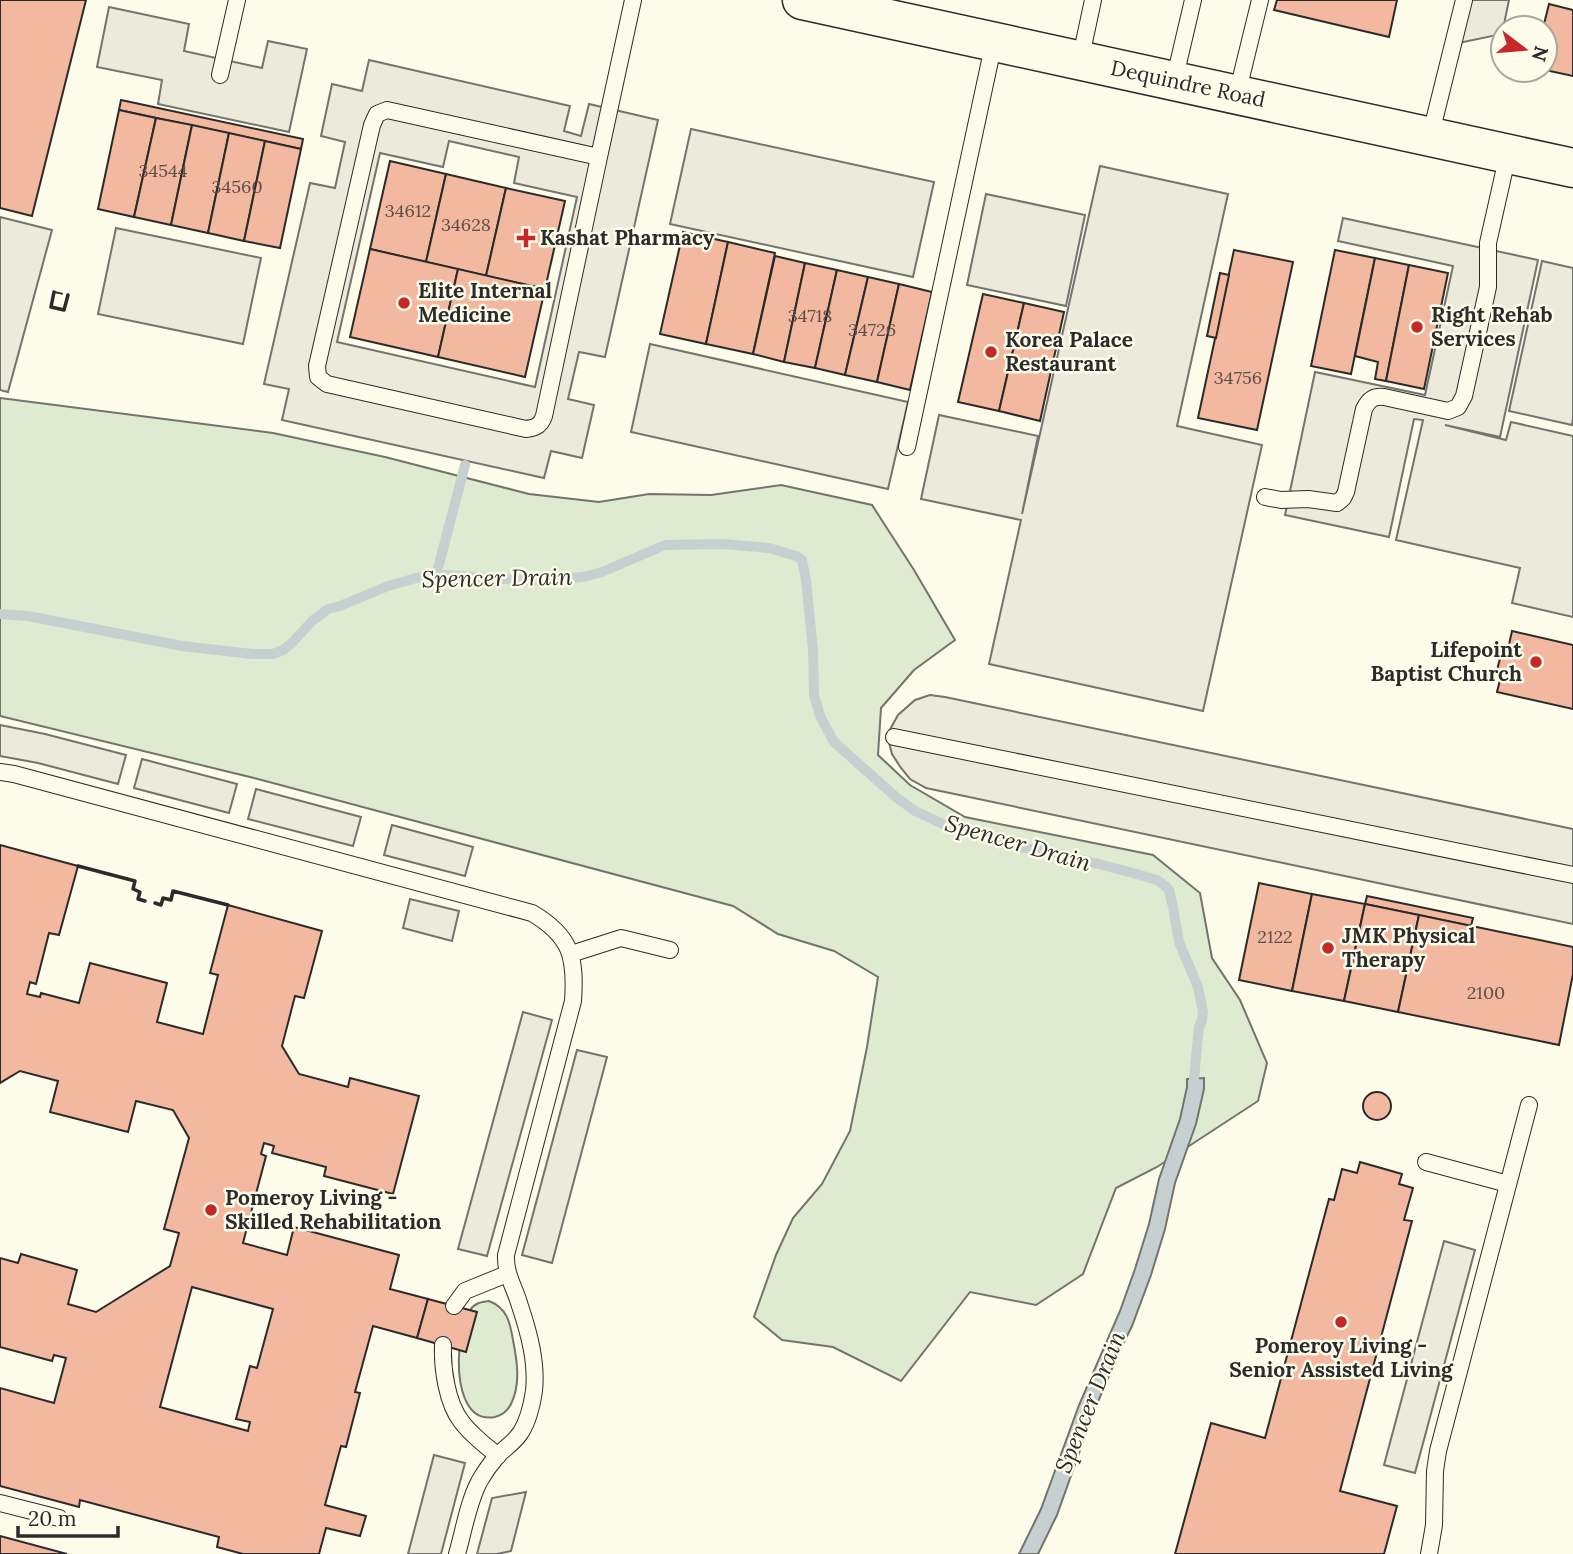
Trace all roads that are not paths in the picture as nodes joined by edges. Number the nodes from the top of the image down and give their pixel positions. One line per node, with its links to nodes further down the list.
1 (237, 0): 10 (lane)
2 (633, 0): 15 (lane)
3 (802, 0): 8 (main road, Dequindre Road)
4 (1093, 0): 9 (lane)
5 (1193, 0): 11 (lane)
6 (1260, 0): 12 (lane)
7 (1465, 0): 13 (lane)
8 (994, 42): 9 (main road, Dequindre Road); 17 (lane)
9 (1080, 61): 11 (main road, Dequindre Road)
10 (220, 75)
11 (1174, 81): 12 (main road, Dequindre Road)
12 (1237, 94): 13 (main road, Dequindre Road)
13 (1430, 137): 14 (main road, Dequindre Road)
14 (1508, 154): 16 (main road, Dequindre Road); 18 (lane)
15 (599, 157): 15 (lane)
16 (1573, 168)
17 (907, 447)
18 (1265, 497)
19 (894, 737): 21 (lane)
20 (0, 772): 23 (lane)
21 (1573, 875)
22 (670, 950): 23 (lane)
23 (571, 954): 27 (lane)
24 (1529, 1105): 26 (lane)
25 (1426, 1162): 26 (lane)
26 (1508, 1184): 34 (lane)
27 (507, 1274): 28 (lane); 30 (lane)
28 (454, 1306)
29 (443, 1345): 30 (lane)
30 (498, 1456): 33 (lane)
31 (0, 1503): 32 (lane)
32 (59, 1518)
33 (457, 1554)
34 (1429, 1554)

